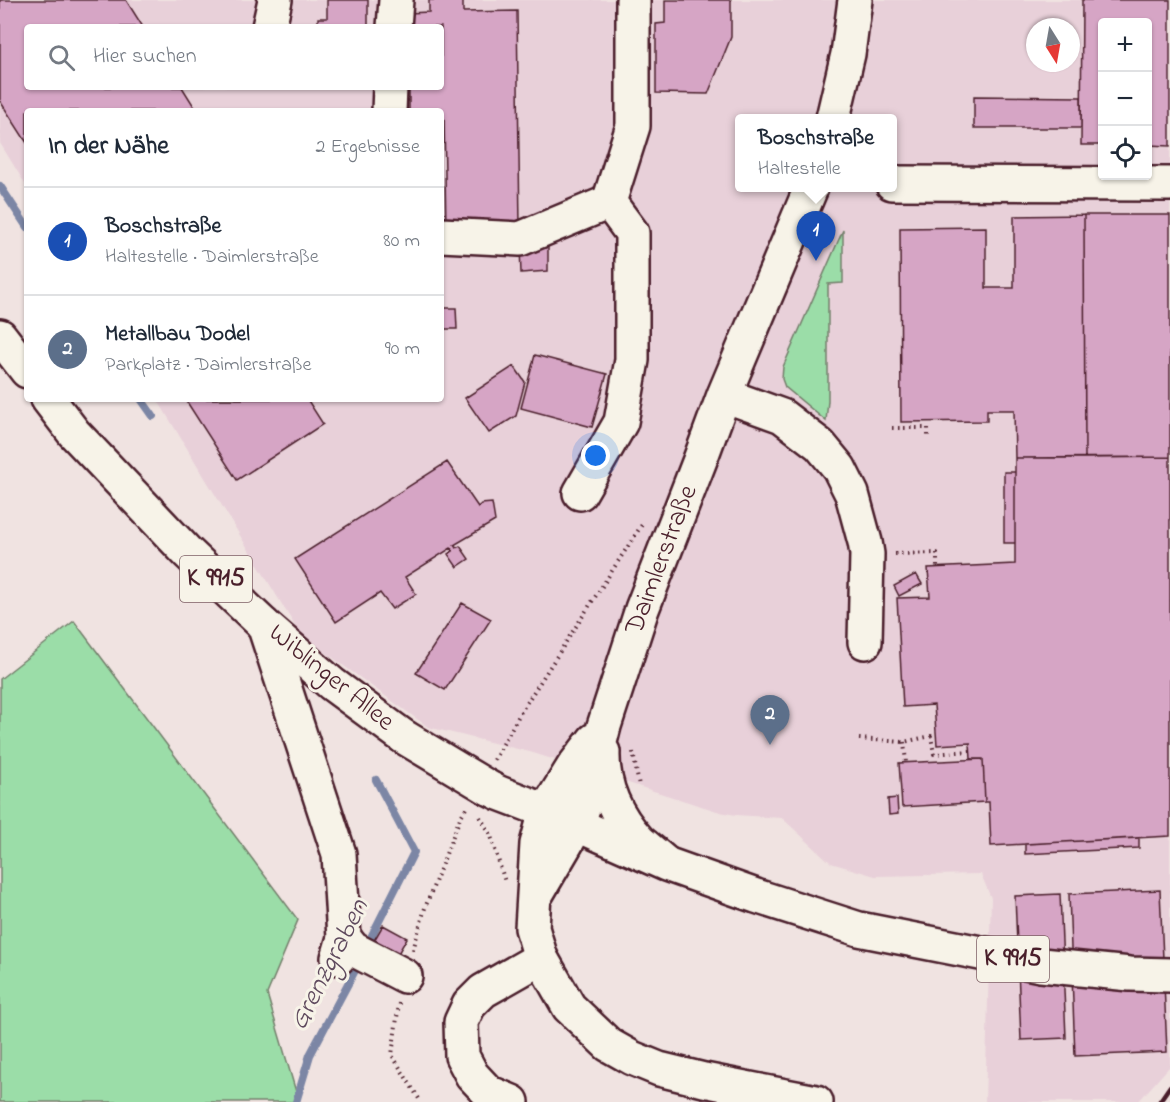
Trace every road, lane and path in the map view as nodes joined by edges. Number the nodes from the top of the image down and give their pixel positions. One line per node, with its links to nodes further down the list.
1 (275, 0): 5 (main road)
2 (396, 0): 6 (main road)
3 (633, 0): 13 (main road)
4 (855, 0): 9 (main road)
5 (270, 24)
6 (394, 24)
7 (390, 90): 8 (main road)
8 (389, 108)
9 (834, 114)
10 (897, 183): 11 (main road)
11 (1170, 184)
12 (809, 192): 17 (main road, Daimlerstraße)
13 (609, 202): 14 (main road); 21 (main road)
14 (444, 236)
15 (0, 336): 16 (main road)
16 (24, 367)
17 (724, 395): 22 (main road); 26 (main road, Daimlerstraße)
18 (50, 402): 24 (main road, Wiblinger Allee / K 9915)
19 (892, 428): 20 (path)
20 (928, 438)
21 (580, 493)
22 (867, 554): 23 (path); 25 (main road)
23 (937, 568)
24 (264, 625): 32 (main road, Wiblinger Allee / K 9915, bridge); 40 (main road)
25 (865, 642)
26 (604, 726): 34 (main road, Daimlerstraße); 35 (main road, Daimlerstraße); 36 (main road, Daimlerstraße)
27 (859, 739): 28 (path)
28 (904, 742): 30 (path); 31 (path)
29 (633, 749): 33 (path)
30 (970, 751)
31 (906, 763)
32 (494, 790): 34 (main road, Wiblinger Allee / K 9915); 37 (main road)
33 (640, 791)
34 (546, 811): 35 (main road, Wiblinger Allee); 37 (main road, Daimlerstraße)
35 (577, 825): 36 (main road, Wiblinger Allee); 37 (main road, Daimlerstraße)
36 (666, 864): 39 (main road, K 9915)
37 (535, 897): 38 (main road)
38 (541, 958): 41 (main road); 42 (main road)
39 (1170, 975)
40 (405, 976)
41 (512, 1102)
42 (816, 1102)

